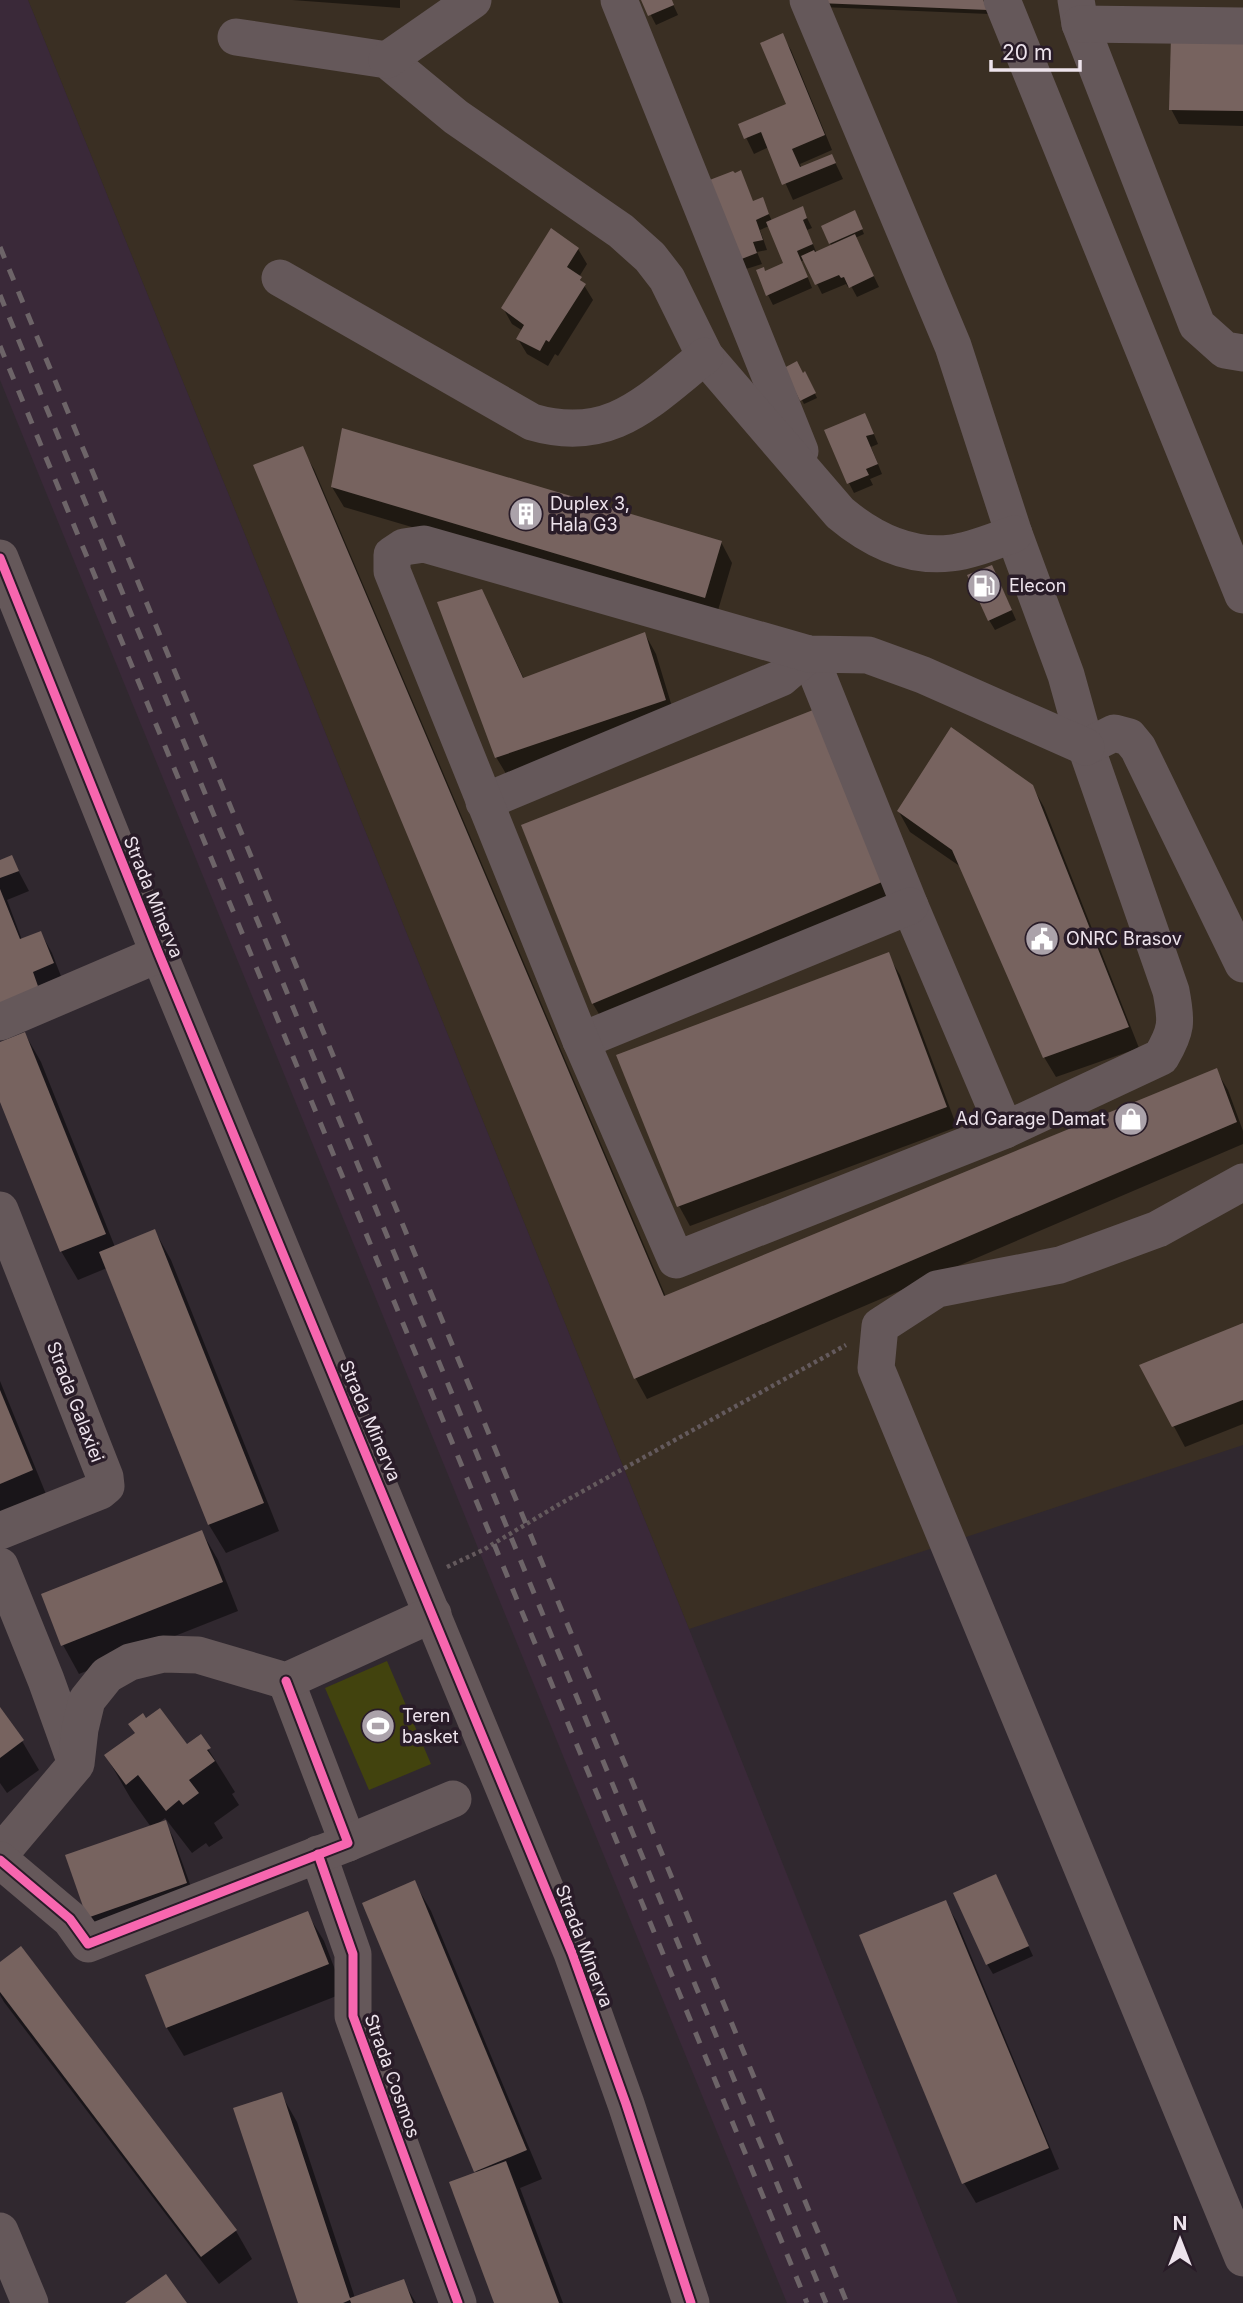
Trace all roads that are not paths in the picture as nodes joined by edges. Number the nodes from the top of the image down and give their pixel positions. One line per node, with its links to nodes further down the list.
1 (473, 0): 8 (street)
2 (619, 0): 12 (street)
3 (808, 0): 13 (street)
4 (1002, 0): 15 (street)
5 (1078, 12): 6 (street); 10 (street)
6 (1243, 26)
7 (236, 37): 8 (street)
8 (387, 60): 11 (street)
9 (280, 278): 11 (street)
10 (1243, 353)
11 (705, 356): 12 (street)
12 (810, 478): 13 (street)
13 (1014, 534): 17 (street)
14 (0, 558): 20 (street, Strada Minerva)
15 (1243, 595)
16 (809, 654): 17 (street); 18 (street); 18 (street); 19 (street)
17 (1086, 747): 21 (street); 24 (street)
18 (484, 802): 23 (street)
19 (910, 906): 23 (street); 24 (street)
20 (159, 954): 22 (street); 29 (street, Strada Minerva)
21 (1243, 964)
22 (0, 1022)
23 (581, 1041): 24 (street)
24 (1006, 1129)
25 (1243, 1182): 37 (street)
26 (0, 1210): 27 (street, Strada Galaxiei)
27 (0, 1531)
28 (0, 1566): 31 (street)
29 (433, 1614): 30 (street); 40 (street, Strada Minerva)
30 (286, 1681): 31 (street); 33 (street, Strada Cosmos)
31 (76, 1764): 34 (street)
32 (453, 1799): 33 (street)
33 (333, 1849): 35 (street); 39 (street, Strada Cosmos)
34 (0, 1854)
35 (0, 1860)
36 (0, 2231): 38 (street)
37 (1243, 2258)
38 (30, 2303)
39 (458, 2303)
40 (691, 2303)

